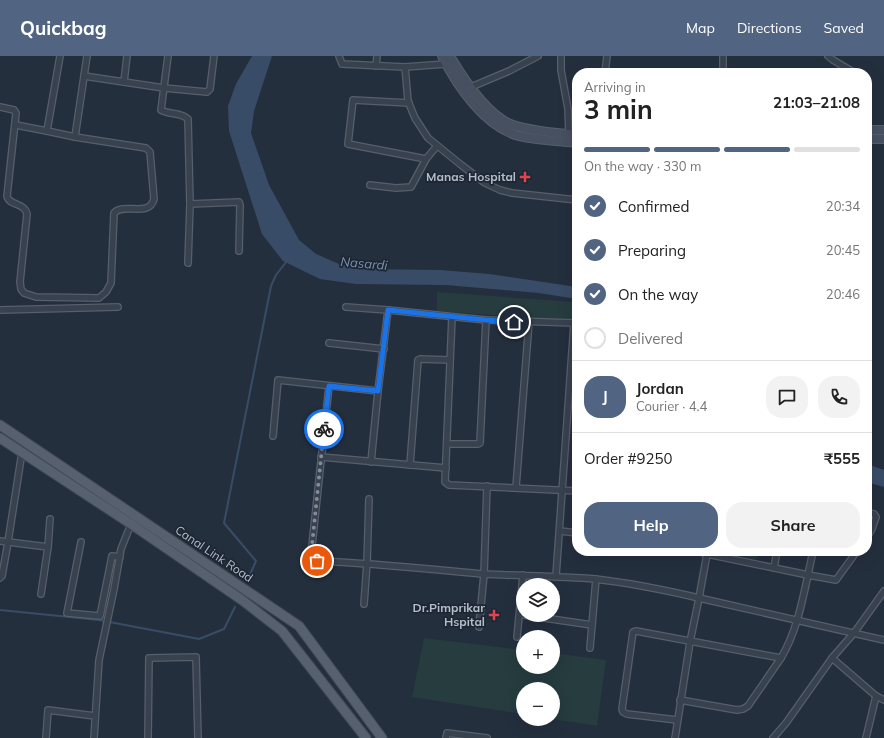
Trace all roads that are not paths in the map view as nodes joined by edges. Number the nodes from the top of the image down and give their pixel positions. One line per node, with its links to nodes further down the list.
1 (60, 56): 30 (street)
2 (86, 56): 20 (street)
3 (128, 56): 21 (street)
4 (168, 56): 23 (street)
5 (214, 56): 23 (street)
6 (339, 56): 15 (street)
7 (377, 56): 15 (street)
8 (442, 56): 14 (main road)
9 (538, 56): 22 (street)
10 (561, 56): 27 (street)
11 (606, 56): 17 (street)
12 (723, 56): 18 (street)
13 (828, 56): 19 (street)
14 (448, 60): 16 (street); 22 (main road); 35 (main road)
15 (376, 66): 16 (street)
16 (405, 68): 24 (street)
17 (605, 68)
18 (723, 68)
19 (847, 68)
20 (84, 76): 21 (street); 32 (street)
21 (124, 82): 23 (street)
22 (471, 87): 31 (main road)
23 (164, 88): 40 (street)
24 (409, 103): 36 (street); 37 (street)
25 (0, 107): 26 (street)
26 (16, 125): 30 (street); 32 (street)
27 (572, 130)
28 (872, 130): 29 (main road)
29 (884, 130)
30 (47, 131): 32 (street)
31 (572, 135)
32 (75, 137)
33 (872, 139): 34 (main road)
34 (884, 139)
35 (572, 142)
36 (437, 146): 37 (street); 39 (street)
37 (426, 158): 38 (street)
38 (370, 185)
39 (572, 199)
40 (190, 204): 41 (street); 42 (street)
41 (239, 251)
42 (188, 263)
43 (118, 307): 45 (street)
44 (346, 307): 46 (street)
45 (0, 310)
46 (388, 310): 47 (street); 52 (street)
47 (452, 317): 48 (street); 54 (street)
48 (486, 320): 49 (street); 60 (street)
49 (529, 322): 50 (street); 67 (street)
50 (572, 323)
51 (329, 342): 52 (street)
52 (384, 349): 56 (street)
53 (572, 354): 68 (street)
54 (450, 360): 60 (street); 64 (street)
55 (329, 386): 56 (street); 58 (street); 62 (street)
56 (378, 391): 63 (street)
57 (0, 426): 102 (main road, Canal Link Road)
58 (273, 436)
59 (0, 438): 61 (main road, Canal Link Road)
60 (447, 444): 65 (street)
61 (22, 452): 73 (main road, Canal Link Road); 78 (street)
62 (321, 457): 63 (street); 87 (street)
63 (371, 462): 64 (street)
64 (410, 465): 65 (street)
65 (446, 468): 66 (street)
66 (487, 486): 67 (street); 89 (street)
67 (516, 488): 68 (street)
68 (563, 491): 69 (street); 75 (street)
69 (572, 491)
70 (369, 499): 87 (street)
71 (872, 513): 74 (street)
72 (50, 519): 80 (street)
73 (131, 524): 86 (street); 105 (main road, Canal Link Road)
74 (872, 529)
75 (560, 531): 76 (street); 92 (street)
76 (572, 532)
77 (0, 541): 78 (street)
78 (8, 542): 80 (street); 93 (street)
79 (81, 542): 100 (street)
80 (48, 547): 97 (street)
81 (706, 556): 98 (street)
82 (724, 556): 88 (street)
83 (776, 556): 88 (street)
84 (812, 556): 91 (street)
85 (853, 556): 91 (street)
86 (120, 557): 100 (street); 101 (street)
87 (367, 563): 89 (street); 99 (street)
88 (774, 568): 91 (street)
89 (484, 574): 90 (street); 107 (street)
90 (523, 575): 92 (street); 94 (street)
91 (808, 575): 104 (street)
92 (556, 576): 95 (street)
93 (0, 578)
94 (523, 578)
95 (596, 579): 98 (street); 106 (street)
96 (884, 591): 108 (street)
97 (41, 594)
98 (699, 598): 104 (street); 110 (street)
99 (364, 604)
100 (101, 611): 101 (street)
101 (109, 612): 117 (street)
102 (281, 614): 105 (main road); 124 (main road, Canal Link Road)
103 (560, 620): 106 (street)
104 (798, 620): 108 (street); 112 (street)
105 (271, 623): 123 (main road, Canal Link Road)
106 (592, 625): 111 (street)
107 (479, 627)
108 (854, 633): 109 (street); 113 (street)
109 (884, 640)
110 (690, 642): 112 (street); 115 (street); 118 (street)
111 (590, 648)
112 (781, 658): 115 (street)
113 (832, 658): 114 (street); 128 (street)
114 (876, 696): 116 (street); 129 (street)
115 (680, 700): 118 (street)
116 (884, 700)
117 (95, 716): 119 (street); 120 (street)
118 (677, 720): 127 (street)
119 (46, 738)
120 (94, 738)
121 (148, 738): 122 (street)
122 (198, 738)
123 (366, 738)
124 (382, 738)
125 (446, 738): 126 (street)
126 (488, 738)
127 (675, 738)
128 (773, 738)
129 (866, 738)

